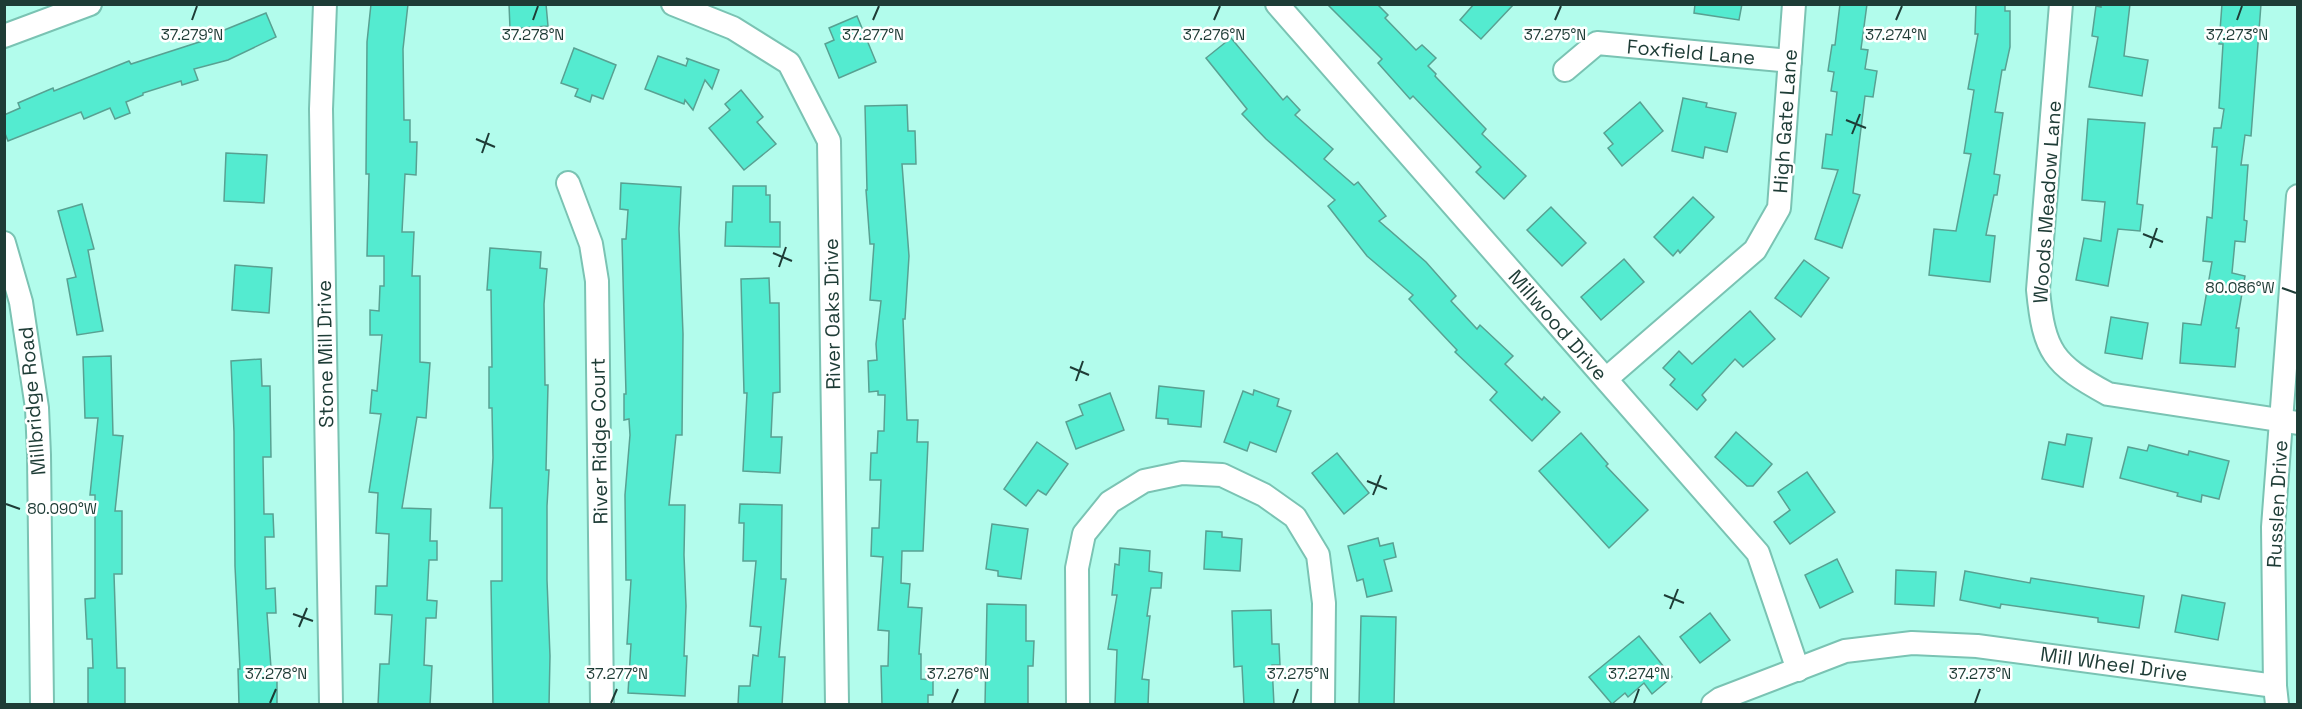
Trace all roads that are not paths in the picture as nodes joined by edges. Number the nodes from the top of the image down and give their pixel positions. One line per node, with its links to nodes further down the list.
1 (90, 4): 7 (street)
2 (325, 4): 18 (street, Stone Mill Drive)
3 (673, 4): 20 (street, River Oaks Drive)
4 (1277, 4): 13 (street, Millwood Drive)
5 (1794, 4): 8 (street, High Gate Lane)
6 (2061, 4): 14 (street, Woods Meadow Lane)
7 (4, 36)
8 (1790, 61): 9 (street, Foxfield Lane); 13 (street, High Gate Lane)
9 (1565, 70)
10 (568, 183): 19 (street, River Ridge Court)
11 (2298, 196): 14 (street, Russlen Drive)
12 (4, 243): 17 (street, Millbridge Road)
13 (1606, 380): 15 (street, Millwood Drive)
14 (2289, 422): 16 (street, Russlen Drive)
15 (1798, 670): 16 (street, Mill Wheel Drive); 23 (street, Mill Wheel Drive)
16 (2276, 695)
17 (42, 705)
18 (331, 705)
19 (602, 705)
20 (837, 705)
21 (1078, 705): 22 (street)
22 (1323, 705)
23 (1713, 705)

